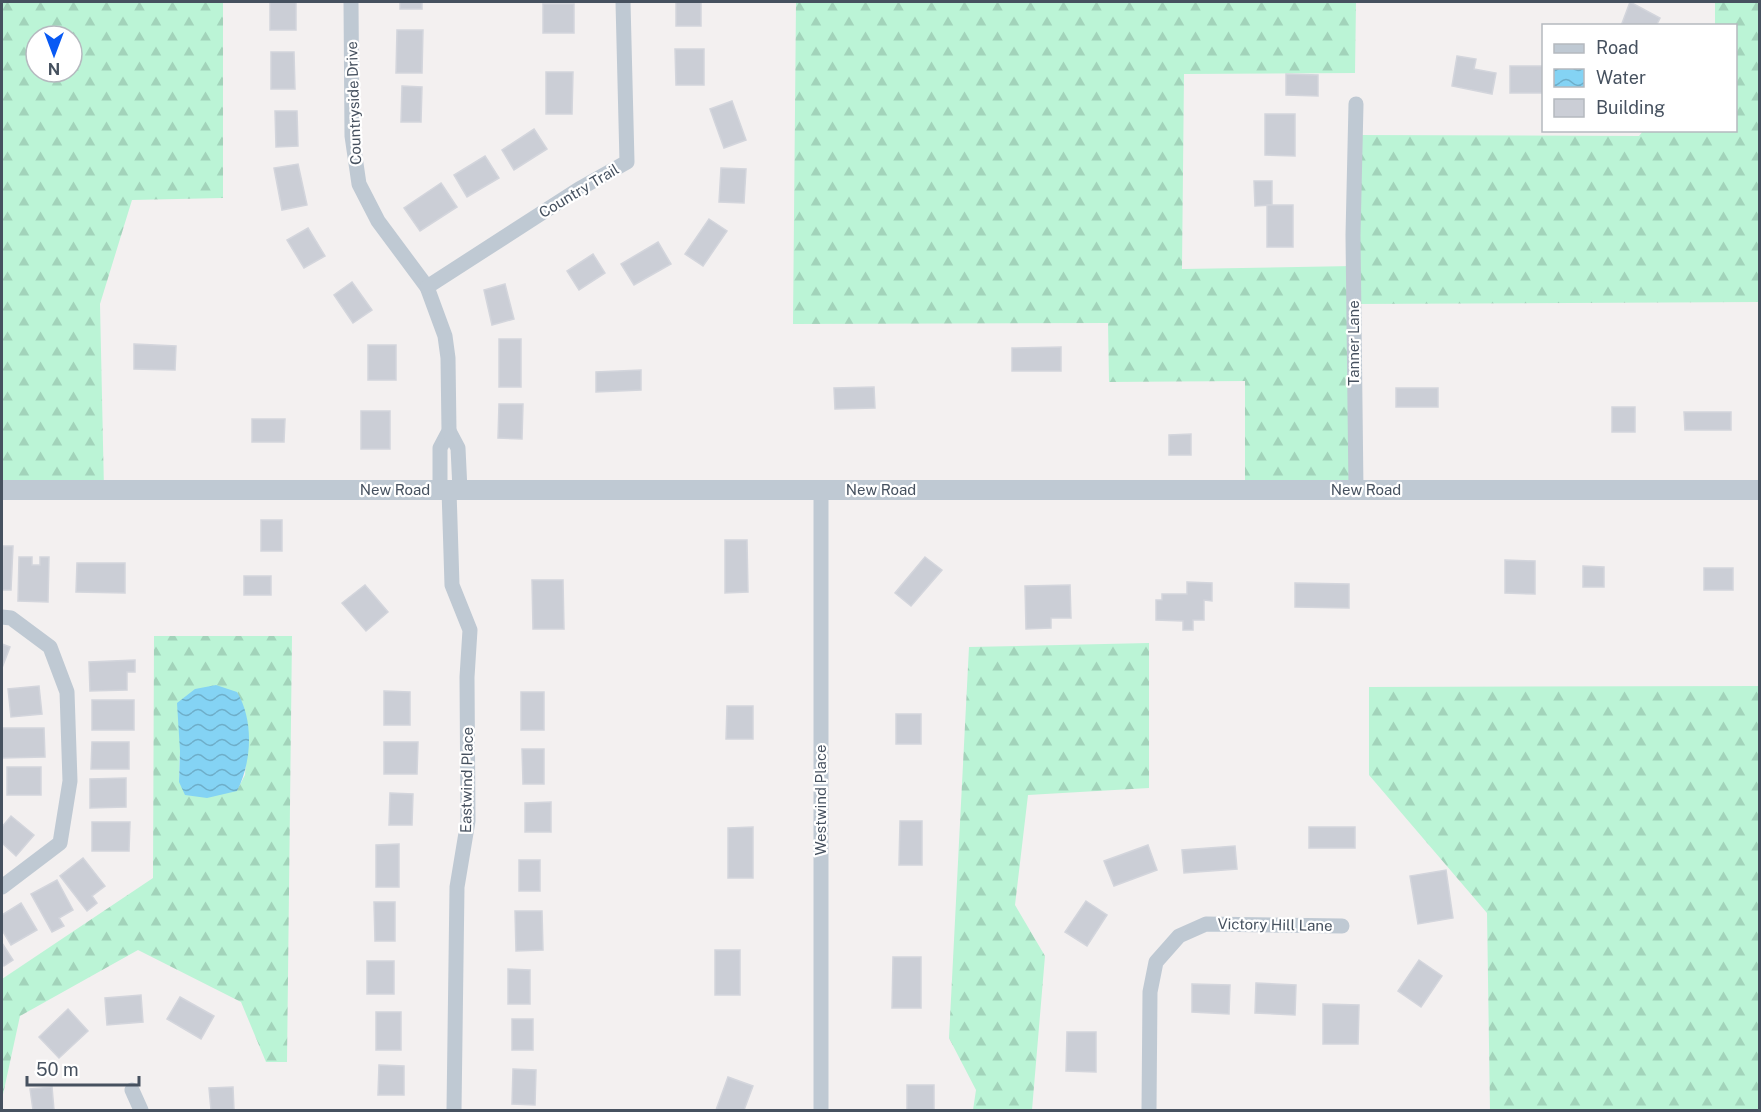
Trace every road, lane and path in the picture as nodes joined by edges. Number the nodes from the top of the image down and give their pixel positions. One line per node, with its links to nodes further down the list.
1 (351, 2): 4 (street, Countryside Drive)
2 (623, 2): 4 (street, Country Trail)
3 (1356, 104): 8 (street, Tanner Lane)
4 (427, 287): 5 (street, Countryside Drive)
5 (449, 489): 6 (street, New Road); 7 (street, New Road); 15 (street, Eastwind Place)
6 (2, 490)
7 (821, 490): 8 (street, New Road); 16 (street, Westwind Place)
8 (1356, 490): 9 (street, New Road)
9 (1760, 490)
10 (2, 617): 11 (street)
11 (2, 887)
12 (1342, 926): 17 (street, Victory Hill Lane)
13 (132, 1090): 14 (street)
14 (141, 1110)
15 (454, 1110)
16 (821, 1110)
17 (1149, 1110)

